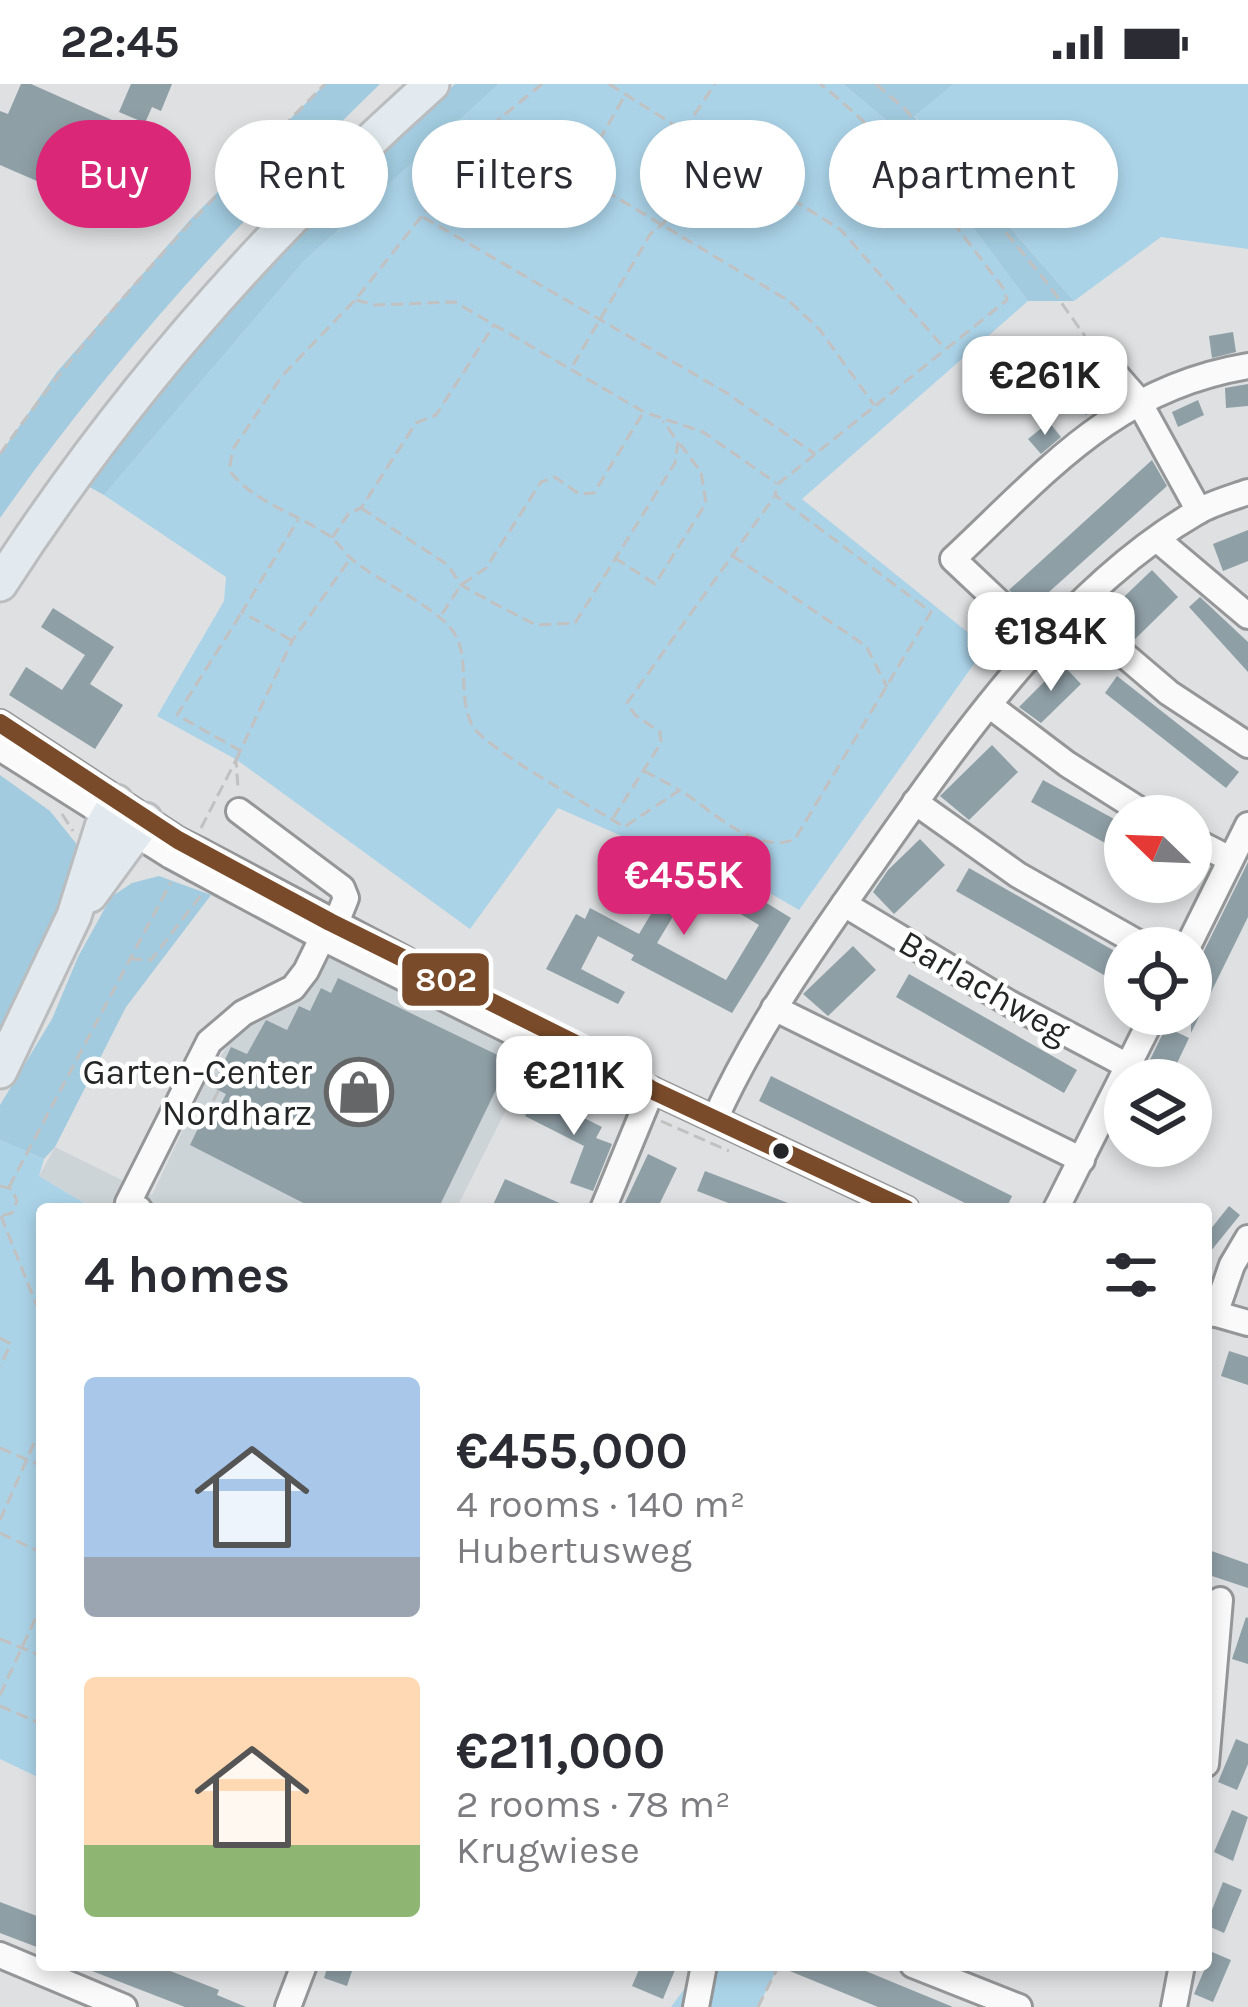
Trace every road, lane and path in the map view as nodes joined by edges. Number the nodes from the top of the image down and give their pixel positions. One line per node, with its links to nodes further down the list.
1 (325, 84): 31 (path)
2 (400, 84): 41 (highway)
3 (431, 84): 45 (highway)
4 (542, 84): 10 (path)
5 (609, 84): 9 (path)
6 (715, 84): 13 (path)
7 (820, 84): 22 (path)
8 (875, 84): 23 (path)
9 (625, 96): 11 (path); 12 (path)
10 (498, 120)
11 (611, 120)
12 (665, 120)
13 (690, 120)
14 (805, 208): 22 (path)
15 (412, 228): 19 (path)
16 (443, 228): 20 (path)
17 (658, 228): 20 (path)
18 (670, 228): 27 (path)
19 (356, 299): 21 (path); 38 (path)
20 (600, 319): 25 (path); 32 (path)
21 (495, 324): 25 (path); 36 (path)
22 (946, 350): 27 (path)
23 (1096, 353): 26 (street)
24 (1248, 365): 26 (street)
25 (572, 368): 28 (path)
26 (1138, 400): 37 (street); 52 (street)
27 (874, 406): 32 (path)
28 (644, 412): 29 (path); 46 (path)
29 (663, 422): 30 (path); 33 (path)
30 (679, 442): 44 (path); 44 (path)
31 (0, 454)
32 (814, 454): 33 (path)
33 (778, 484): 35 (path)
34 (1248, 492): 37 (street)
35 (775, 495): 42 (path); 53 (path)
36 (361, 508): 39 (path); 46 (path)
37 (1199, 511): 40 (street)
38 (299, 518): 39 (path); 47 (path)
39 (332, 538): 43 (path)
40 (1158, 539): 48 (street); 49 (street)
41 (0, 545)
42 (730, 555): 53 (path); 60 (path)
43 (350, 558): 50 (path); 51 (path)
44 (615, 558): 46 (path)
45 (0, 584)
46 (461, 584): 50 (path)
47 (242, 612): 51 (path); 58 (path)
48 (1074, 612): 52 (street); 56 (street)
49 (1248, 616)
50 (440, 617): 66 (path)
51 (292, 641): 58 (path)
52 (1042, 644): 54 (street)
53 (888, 688): 61 (path)
54 (989, 705): 62 (street); 63 (street)
55 (0, 723): 64 (street)
56 (1248, 745)
57 (0, 748): 64 (street)
58 (241, 751): 59 (path)
59 (236, 760): 65 (path); 70 (path)
60 (642, 770): 61 (path); 66 (path)
61 (680, 790): 66 (path)
62 (1116, 795)
63 (915, 802): 73 (street); 75 (street)
64 (111, 809): 68 (street); 74 (highway)
65 (239, 811): 77 (street)
66 (612, 819)
67 (1248, 825): 71 (street)
68 (141, 828): 70 (street); 74 (highway)
69 (1212, 850): 71 (street)
70 (192, 856): 77 (street); 79 (path)
71 (1230, 859): 76 (street)
72 (171, 882): 79 (path)
73 (844, 904): 80 (street); 81 (street, Barlachweg)
74 (74, 916): 83 (highway)
75 (1110, 927)
76 (1197, 927)
77 (330, 931): 84 (street); 91 (street)
78 (421, 953): 82 (path)
79 (128, 959): 89 (path)
80 (774, 1008): 86 (street); 87 (street)
81 (1115, 1059)
82 (641, 1064)
83 (0, 1071)
84 (652, 1090): 86 (street); 92 (street)
85 (1104, 1115): 87 (street)
86 (715, 1119): 93 (street)
87 (1082, 1160): 90 (street)
88 (0, 1186): 89 (path)
89 (9, 1187): 94 (path)
90 (1066, 1201)
91 (128, 1203)
92 (605, 1203)
93 (893, 1203)
94 (0, 1216): 96 (path)
95 (1248, 1238): 97 (street)
96 (36, 1308)
97 (1212, 1308)
98 (1212, 1313): 99 (street)
99 (1248, 1323)
100 (0, 1338): 101 (path)
101 (0, 1366)
102 (36, 1439): 104 (path)
103 (0, 1448): 104 (path)
104 (27, 1459): 105 (path); 106 (path)
105 (36, 1463)
106 (0, 1520)
107 (0, 1533): 108 (path)
108 (36, 1550)
109 (1213, 1598): 110 (street)
110 (1248, 1610)
111 (36, 1617): 113 (path)
112 (0, 1639): 113 (path)
113 (21, 1649): 114 (path); 115 (path)
114 (36, 1654)
115 (0, 1695)
116 (0, 1706): 117 (path)
117 (36, 1721)
118 (0, 1955): 119 (street)
119 (36, 1970)
120 (38, 1971): 126 (street)
121 (302, 1971): 127 (street)
122 (703, 1971): 128 (street)
123 (776, 1971): 129 (path)
124 (928, 1971): 130 (street)
125 (1181, 1971): 131 (street)
126 (124, 2007)
127 (288, 2007)
128 (696, 2007)
129 (758, 2007)
130 (1019, 2007)
131 (1174, 2007)

